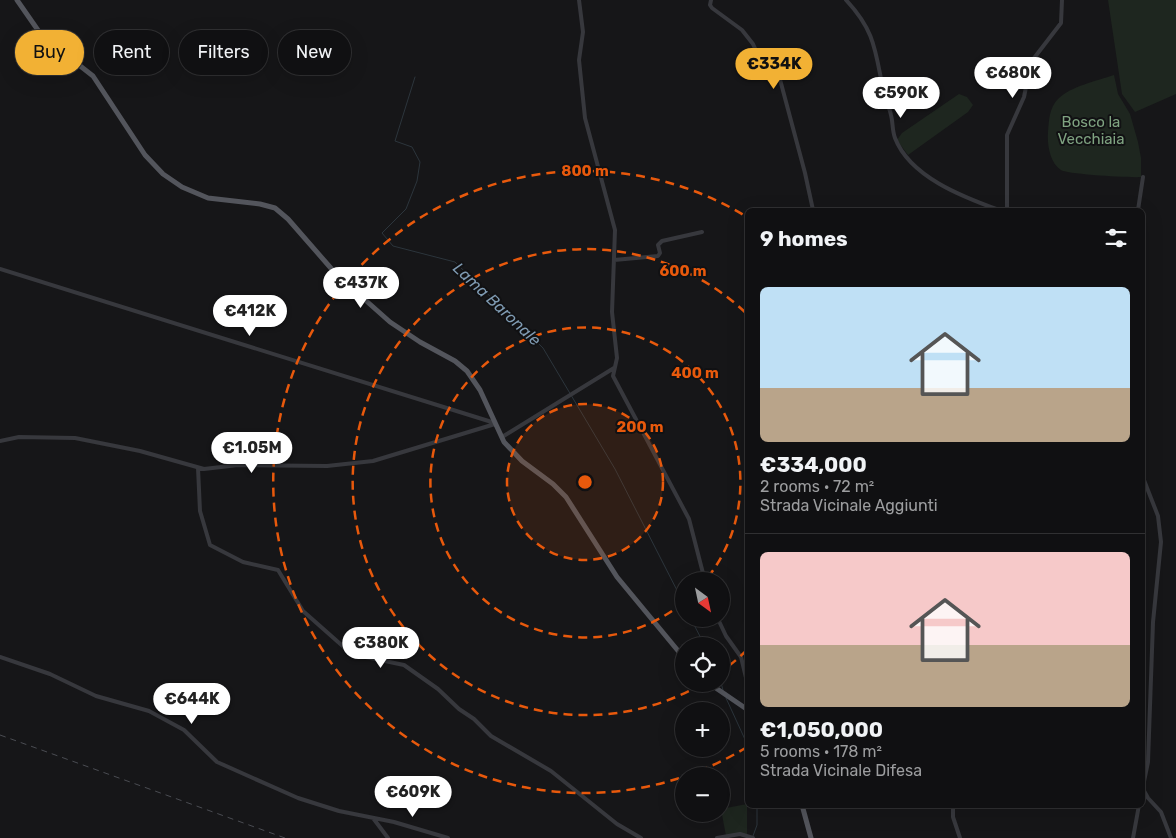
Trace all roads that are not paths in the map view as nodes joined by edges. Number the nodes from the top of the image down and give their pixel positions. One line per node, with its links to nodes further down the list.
1 (17, 0): 15 (main road)
2 (578, 0): 12 (street)
3 (711, 0): 7 (street)
4 (846, 0): 8 (street)
5 (1062, 0): 9 (street)
6 (1143, 177): 10 (street)
7 (812, 208)
8 (994, 208)
9 (1007, 208)
10 (1138, 208)
11 (702, 232): 12 (street)
12 (614, 260): 14 (street)
13 (0, 269): 15 (street)
14 (614, 368): 16 (street); 20 (street)
15 (495, 424): 16 (main road); 18 (street)
16 (502, 437): 22 (main road)
17 (0, 442): 18 (street)
18 (198, 468): 35 (street)
19 (1145, 483): 27 (street)
20 (703, 572)
21 (722, 628): 24 (street)
22 (675, 647)
23 (0, 657): 32 (street)
24 (745, 674)
25 (721, 692): 26 (main road)
26 (745, 708)
27 (1145, 779)
28 (1145, 794): 41 (street)
29 (803, 808): 38 (main road)
30 (953, 808): 39 (street)
31 (1138, 808): 40 (street)
32 (373, 818): 33 (street); 34 (street)
33 (388, 838)
34 (448, 838)
35 (641, 838)
36 (717, 838): 37 (street)
37 (753, 838)
38 (811, 838)
39 (960, 838)
40 (1133, 838)
41 (1171, 838)

